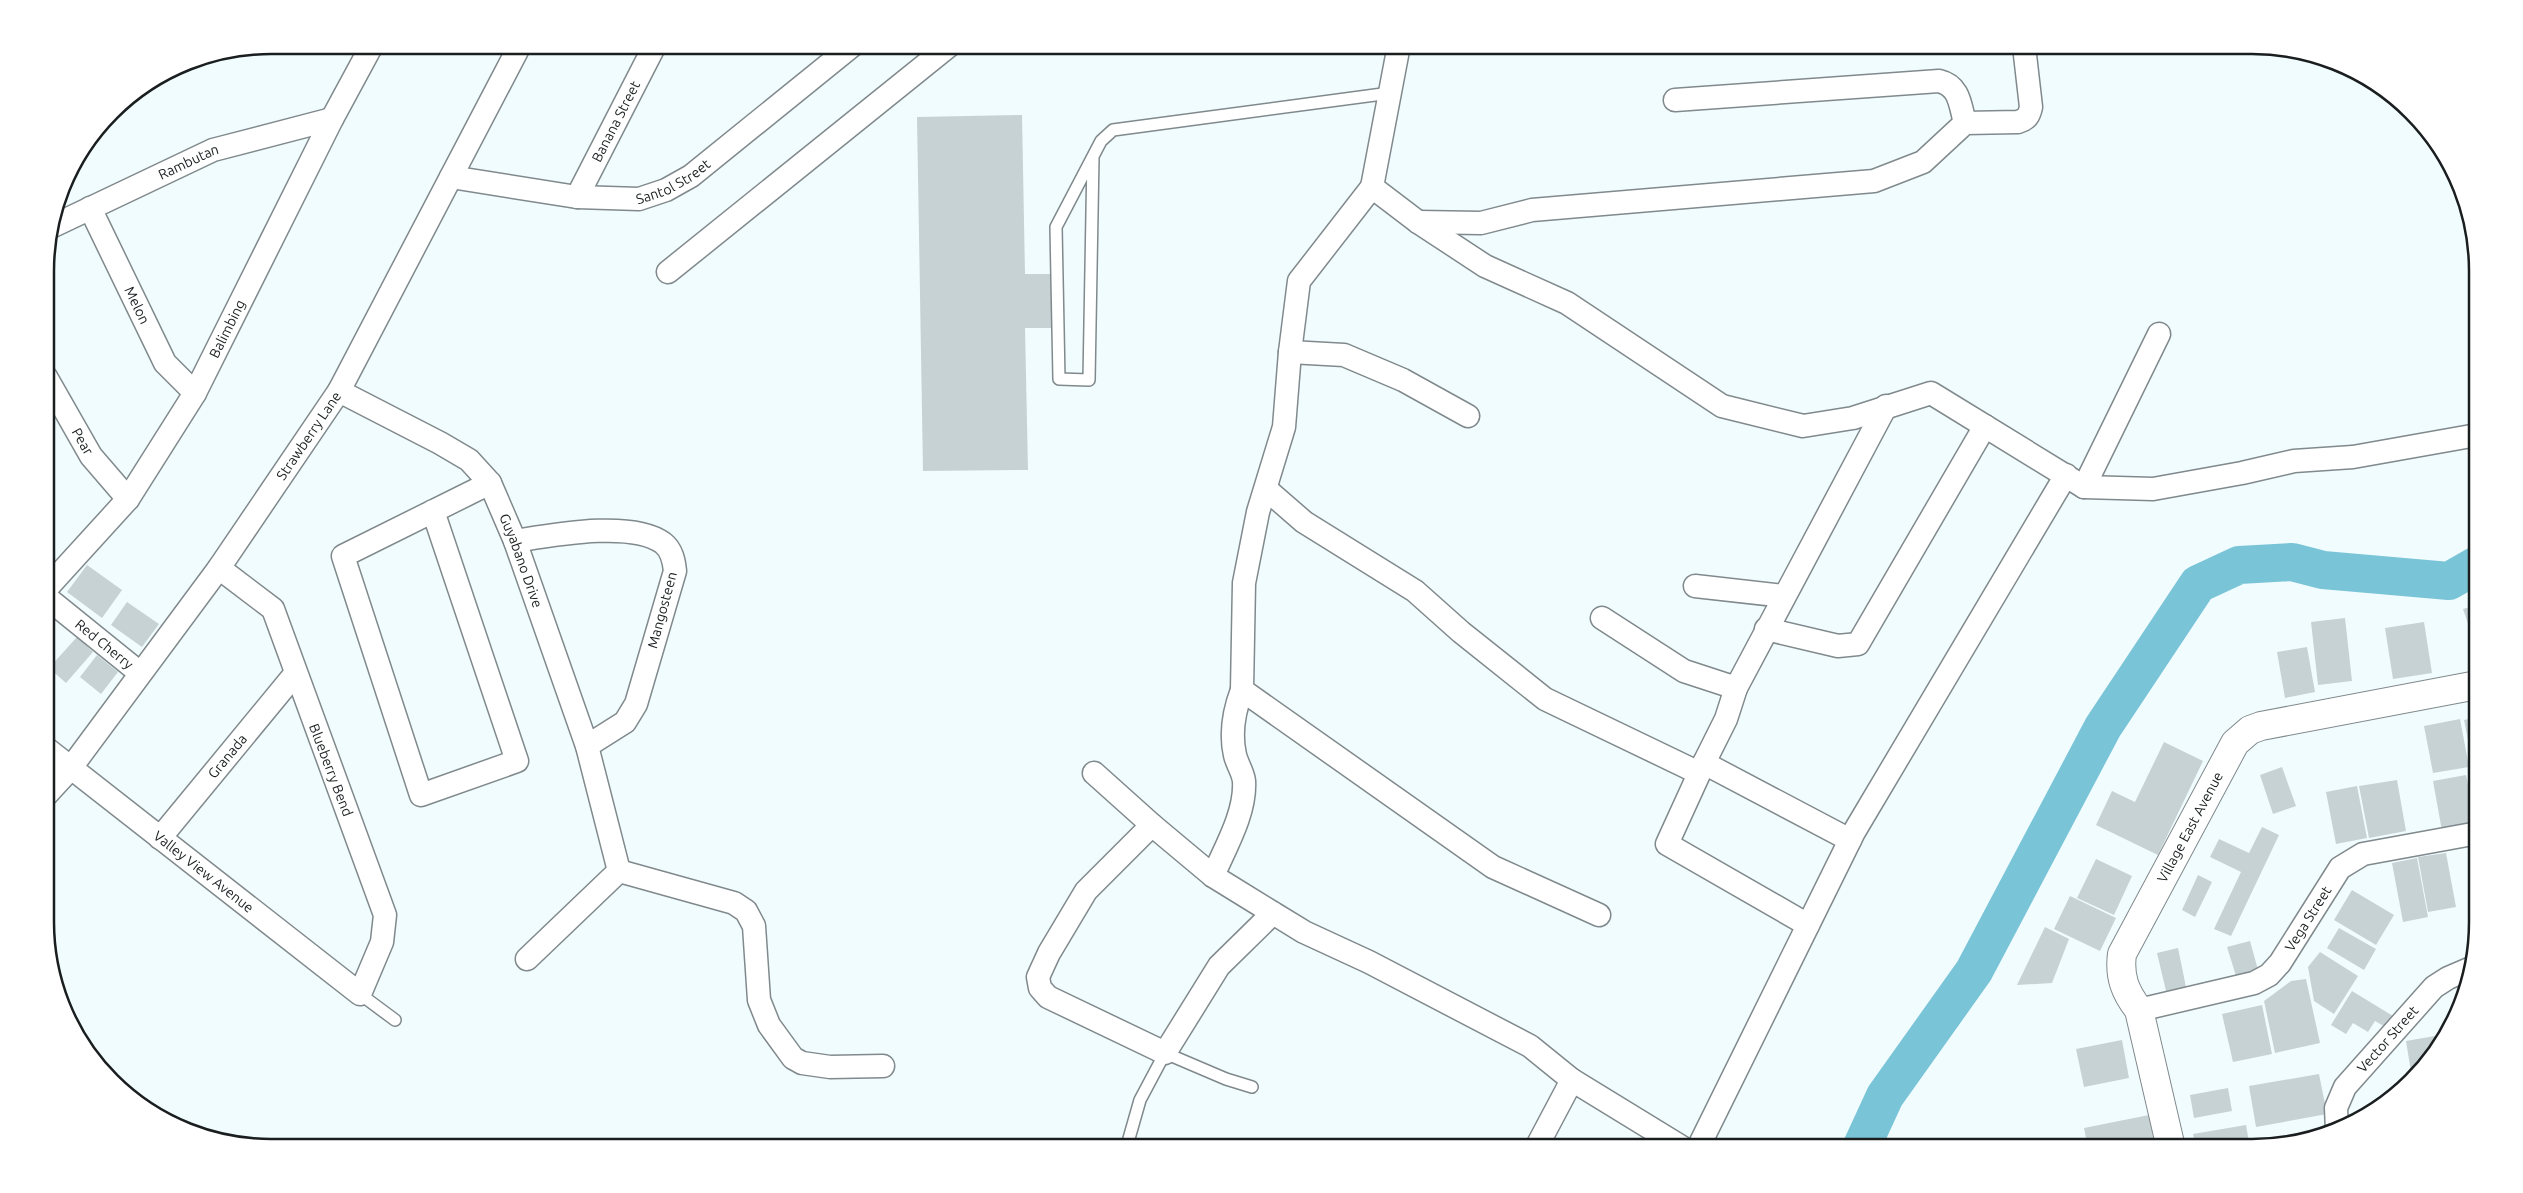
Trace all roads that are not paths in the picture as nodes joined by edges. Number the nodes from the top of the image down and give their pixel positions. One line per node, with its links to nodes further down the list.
1 (367, 54): 10 (street, Balimbing)
2 (515, 54): 13 (street, Strawberry Lane)
3 (649, 54): 15 (street, Banana Street)
4 (842, 54): 15 (street, Santol Street)
5 (939, 54): 19 (street)
6 (1397, 54): 8 (street)
7 (2025, 55): 11 (street)
8 (1390, 93): 12 (lane); 14 (street)
9 (1675, 100): 11 (street)
10 (332, 119): 16 (street, Rambutan); 24 (street, Balimbing)
11 (1964, 124): 17 (street)
12 (1093, 157): 12 (lane)
13 (452, 178): 15 (street, Santol Street); 23 (street, Strawberry Lane)
14 (1372, 187): 17 (street); 21 (street)
15 (577, 197)
16 (90, 208): 18 (street, Rambutan); 24 (street, Melon)
17 (1418, 222): 25 (street)
18 (59, 223)
19 (668, 272)
20 (2159, 334): 29 (street)
21 (1290, 352): 26 (street); 31 (street)
22 (54, 391): 32 (street, Pear)
23 (339, 391): 30 (street, Guyabano Drive); 35 (street, Strawberry Lane)
24 (195, 393): 32 (street, Balimbing)
25 (1886, 406): 27 (street); 38 (street)
26 (1468, 416)
27 (1985, 426): 29 (street); 41 (street)
28 (2469, 436): 29 (street)
29 (2075, 481): 56 (street)
30 (490, 483): 33 (street); 34 (street, Guyabano Drive)
31 (1266, 489): 46 (street); 49 (street)
32 (128, 499): 36 (street, Balimbing)
33 (433, 511): 33 (street)
34 (516, 541): 47 (street, Guyabano Drive); 47 (street, Mangosteen)
35 (219, 568): 42 (street, Strawberry Lane); 43 (street, Blueberry Bend)
36 (54, 580)
37 (1695, 586): 38 (street)
38 (1784, 596): 41 (street)
39 (54, 603): 42 (street, Red Cherry)
40 (1602, 618): 45 (street)
41 (1766, 629): 45 (street)
42 (140, 673): 50 (street, Strawberry Lane)
43 (295, 674): 55 (street, Granada); 64 (street, Blueberry Bend)
44 (2469, 687): 65 (street, Village East Avenue)
45 (1736, 688): 49 (street)
46 (1242, 690): 58 (street); 60 (street)
47 (588, 746): 57 (street, Guyabano Drive)
48 (54, 756): 50 (street, Valley View Avenue)
49 (1702, 768): 56 (street); 61 (street)
50 (70, 769): 52 (street, Strawberry Lane); 55 (street, Valley View Avenue)
51 (1094, 774): 53 (street)
52 (54, 786)
53 (1152, 825): 58 (street); 67 (street)
54 (2469, 835): 65 (street, Vega Street)
55 (160, 838): 64 (street, Valley View Avenue)
56 (1850, 840): 61 (street)
57 (619, 871): 62 (street); 68 (street)
58 (1213, 876): 59 (street)
59 (1272, 913): 67 (street); 69 (street)
60 (1598, 915)
61 (1808, 925): 75 (street)
62 (527, 959)
63 (2463, 972): 71 (street, Vector Street)
64 (360, 994): 66 (lane)
65 (2139, 1010): 76 (street, Village East Avenue)
66 (395, 1020)
67 (1165, 1053): 70 (lane); 72 (lane)
68 (883, 1066)
69 (1572, 1080): 73 (street); 74 (street)
70 (1252, 1087)
71 (2337, 1122)
72 (1129, 1139)
73 (1541, 1139)
74 (1668, 1139)
75 (1702, 1139)
76 (2169, 1139)

